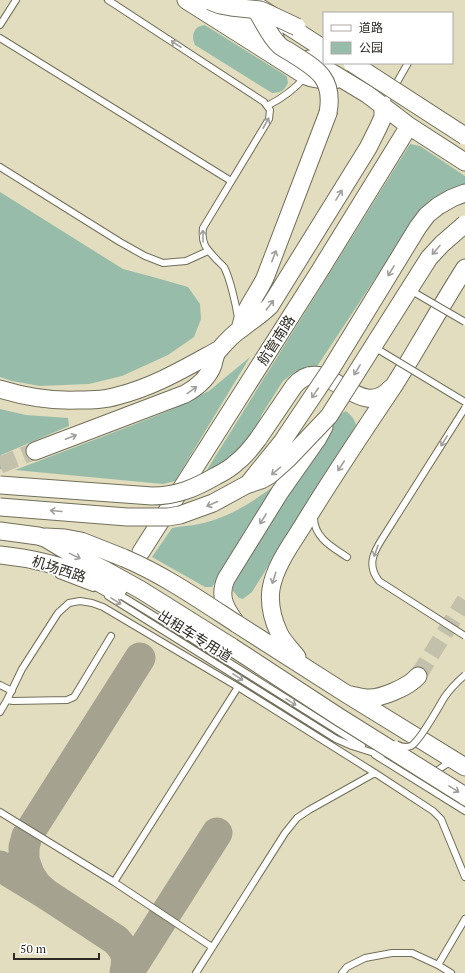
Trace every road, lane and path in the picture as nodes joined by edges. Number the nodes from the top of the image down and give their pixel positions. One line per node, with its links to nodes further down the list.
1 (16, 0): 6 (lane)
2 (108, 0): 16 (lane, one-way to 2)
3 (186, 0): 14 (street)
4 (211, 0): 5 (street, bridge); 9 (street, bridge); 15 (street)
5 (251, 2): 8 (street, bridge); 9 (street, bridge); 10 (street)
6 (0, 25)
7 (0, 38): 22 (lane)
8 (323, 44)
9 (281, 46): 29 (street, one-way to 9, bridge)
10 (323, 48)
11 (336, 64): 15 (street)
12 (354, 64): 19 (street, bridge)
13 (407, 64): 17 (lane)
14 (306, 76): 15 (street); 16 (lane)
15 (347, 82): 17 (street)
16 (268, 106): 22 (lane, one-way to 16)
17 (383, 107): 18 (street); 29 (street, one-way to 17)
18 (409, 126): 20 (street); 46 (street, 航管南路)
19 (465, 136)
20 (465, 162)
21 (0, 168): 25 (lane)
22 (231, 181): 25 (lane, one-way to 22)
23 (465, 193): 41 (street, one-way to 41, bridge)
24 (465, 224): 27 (street, one-way to 27, bridge)
25 (208, 251): 29 (lane)
26 (464, 270): 32 (street)
27 (409, 289): 28 (lane, bridge); 30 (street, bridge)
28 (465, 322)
29 (240, 329): 31 (street)
30 (372, 346): 35 (lane, bridge); 37 (street, one-way to 37, bridge)
31 (220, 349): 33 (street); 39 (street, one-way to 31)
32 (394, 386): 34 (street); 38 (street)
33 (0, 389)
34 (355, 395): 38 (street); 40 (street, bridge)
35 (465, 402)
36 (465, 408): 54 (lane, one-way to 54, bridge)
37 (329, 416): 41 (street, one-way to 41, bridge); 52 (street, one-way to 52, bridge)
38 (362, 434): 42 (street, one-way to 42)
39 (35, 451)
40 (0, 485)
41 (246, 485): 43 (street, one-way to 43, bridge)
42 (316, 504): 48 (lane); 57 (street, one-way to 57)
43 (0, 507)
44 (0, 531): 45 (street)
45 (38, 536): 52 (street, bridge); 64 (street, one-way to 64, bridge)
46 (141, 552)
47 (0, 554): 51 (street, 机场西路)
48 (347, 557)
49 (55, 574): 50 (lane)
50 (98, 591)
51 (113, 591): 65 (lane, one-way to 65); 65 (lane, 出租车专用道, one-way to 65)
52 (237, 624): 57 (street)
53 (111, 636): 62 (lane)
54 (465, 636)
55 (465, 675): 64 (lane, bridge)
56 (418, 676): 61 (street)
57 (320, 677): 61 (street)
58 (0, 685): 60 (lane)
59 (238, 687): 60 (lane); 67 (lane); 72 (lane)
60 (12, 691): 62 (lane)
61 (345, 693): 66 (street)
62 (7, 700): 63 (lane)
63 (0, 712)
64 (339, 717): 68 (street, one-way to 68, bridge)
65 (370, 751): 66 (lane); 69 (lane)
66 (462, 764)
67 (376, 774): 71 (lane); 74 (lane)
68 (465, 796)
69 (465, 811)
70 (0, 812): 72 (lane)
71 (465, 877)
72 (114, 882): 74 (lane)
73 (465, 919): 75 (lane)
74 (212, 947): 76 (lane)
75 (438, 964): 77 (lane); 78 (lane)
76 (196, 973)
77 (342, 973)
78 (451, 973)

